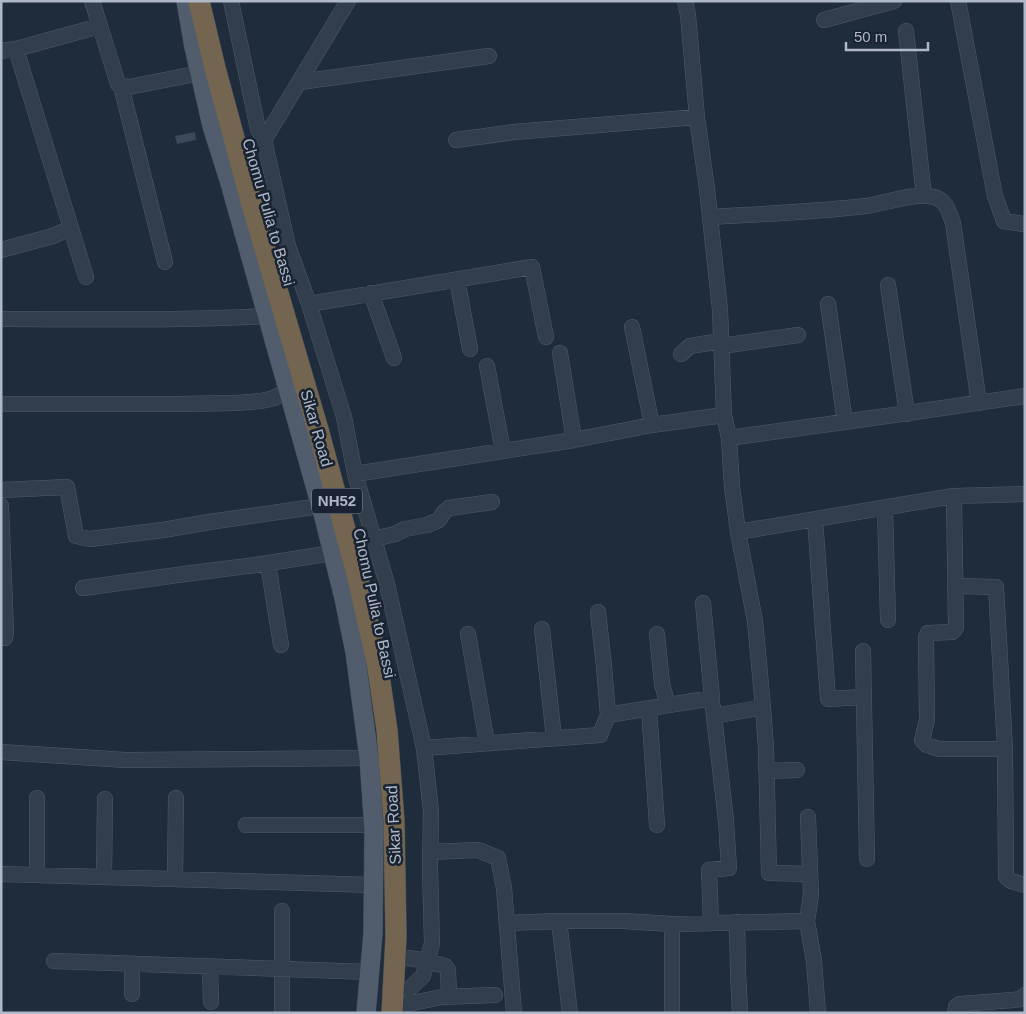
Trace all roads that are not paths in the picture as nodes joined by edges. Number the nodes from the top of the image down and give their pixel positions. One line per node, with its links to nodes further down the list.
1 (92, 1): 12 (street)
2 (186, 1): 16 (main road)
3 (199, 1): 130 (highway, Sikar Road / NH52)
4 (215, 1): 119 (highway, Chomu Pulia to Bassi / NH52)
5 (232, 1): 20 (street)
6 (348, 1): 17 (street)
7 (685, 1): 19 (street)
8 (894, 1): 10 (street)
9 (958, 1): 25 (street)
10 (843, 8): 11 (street)
11 (824, 20)
12 (100, 26): 14 (street); 18 (street)
13 (906, 31): 22 (street)
14 (9, 50): 24 (street)
15 (489, 56): 17 (street)
16 (200, 73): 18 (street); 34 (main road)
17 (300, 82): 20 (street)
18 (121, 86): 27 (street)
19 (697, 117): 21 (street); 23 (street)
20 (264, 140): 32 (street)
21 (456, 140)
22 (924, 196): 23 (street); 47 (street)
23 (710, 217): 39 (street)
24 (71, 228): 26 (street); 28 (street)
25 (1024, 229)
26 (1, 250)
27 (165, 262)
28 (86, 277)
29 (457, 279): 31 (street); 38 (street); 40 (street)
30 (888, 285): 49 (street)
31 (371, 293): 32 (street); 43 (street)
32 (309, 304): 56 (street)
33 (828, 304): 51 (street)
34 (266, 316): 35 (street); 45 (main road)
35 (1, 319)
36 (632, 327): 52 (street)
37 (798, 335): 39 (street)
38 (546, 337)
39 (721, 344): 42 (street); 50 (street)
40 (470, 348)
41 (560, 353): 54 (street)
42 (682, 354)
43 (394, 358)
44 (487, 366): 55 (street)
45 (288, 391): 48 (street); 62 (main road)
46 (1025, 396): 47 (street)
47 (979, 403): 49 (street)
48 (1, 404)
49 (907, 414): 51 (street)
50 (724, 415): 52 (street); 53 (street)
51 (845, 422): 53 (street)
52 (652, 425): 54 (street)
53 (729, 438): 65 (street)
54 (574, 440): 55 (street)
55 (504, 450): 56 (street)
56 (356, 474): 66 (street)
57 (1, 490): 62 (street)
58 (1025, 494): 59 (street)
59 (954, 496): 63 (street); 70 (street)
60 (492, 502): 66 (street)
61 (1, 506): 69 (street)
62 (320, 506): 67 (main road)
63 (885, 508): 64 (street); 74 (street)
64 (815, 519): 65 (street); 81 (street)
65 (738, 532): 84 (street)
66 (374, 539): 90 (street)
67 (332, 553): 68 (street); 93 (main road)
68 (268, 564): 71 (street); 79 (street)
69 (3, 565): 78 (street)
70 (955, 586): 91 (street); 91 (street)
71 (83, 588)
72 (703, 603): 82 (street)
73 (598, 612): 86 (street)
74 (888, 620)
75 (542, 629): 88 (street)
76 (468, 634): 89 (street)
77 (657, 634): 83 (street)
78 (1, 638)
79 (281, 645)
80 (863, 651): 81 (street)
81 (864, 697): 104 (street)
82 (712, 698): 83 (street); 87 (street)
83 (668, 705): 85 (street)
84 (763, 707): 87 (street); 95 (street)
85 (649, 709): 86 (street); 102 (street)
86 (608, 715): 88 (street)
87 (714, 716): 117 (street)
88 (554, 738): 89 (street)
89 (487, 743): 90 (street)
90 (424, 748): 103 (street)
91 (1005, 749): 111 (street)
92 (1, 752): 93 (street)
93 (369, 758): 101 (main road)
94 (797, 770): 95 (street)
95 (766, 771): 106 (street)
96 (36, 798): 107 (street)
97 (176, 798): 109 (street)
98 (105, 799): 108 (street)
99 (808, 817): 106 (street)
100 (246, 825): 101 (street)
101 (374, 825): 110 (main road)
102 (657, 825)
103 (430, 852): 116 (street); 119 (street)
104 (867, 859)
105 (1, 874): 107 (street)
106 (810, 874): 114 (street)
107 (36, 875): 108 (street)
108 (104, 877): 109 (street)
109 (175, 879): 110 (street)
110 (373, 885): 124 (main road)
111 (1025, 885)
112 (282, 912): 123 (street)
113 (559, 921): 116 (street); 118 (street); 134 (street)
114 (807, 921): 115 (street); 137 (street)
115 (737, 922): 117 (street); 136 (street)
116 (506, 923): 133 (street)
117 (712, 923): 118 (street)
118 (672, 924): 135 (street)
119 (418, 960): 128 (street); 130 (highway, Chomu Pulia to Bassi / NH52)
120 (54, 961): 121 (street)
121 (132, 964): 122 (street); 125 (street)
122 (210, 967): 123 (street); 129 (street)
123 (282, 969): 124 (street); 131 (street)
124 (370, 972): 132 (main road)
125 (132, 994)
126 (495, 995): 128 (street)
127 (1025, 995): 138 (street)
128 (449, 996): 130 (street)
129 (211, 1002)
130 (403, 1005)
131 (282, 1013)
132 (366, 1013)
133 (514, 1013)
134 (570, 1013)
135 (672, 1013)
136 (740, 1013)
137 (818, 1013)
138 (955, 1013)

